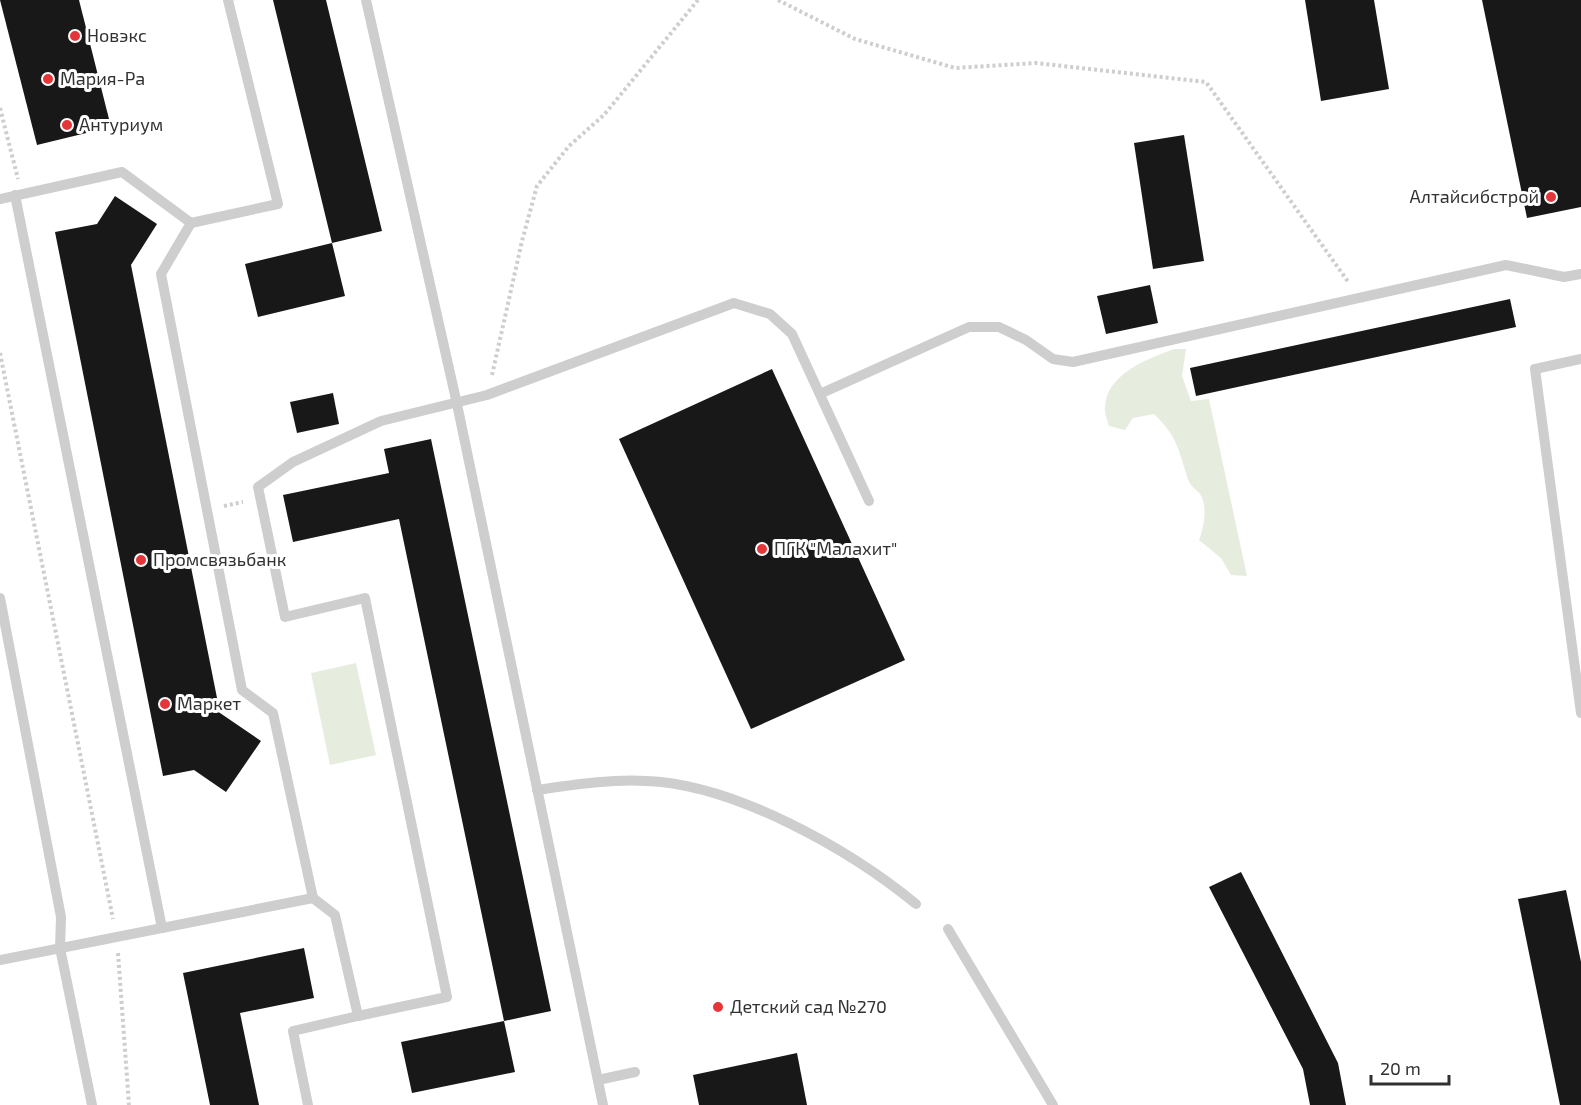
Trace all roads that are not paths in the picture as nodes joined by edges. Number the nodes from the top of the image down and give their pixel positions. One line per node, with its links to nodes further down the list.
1 (228, 0): 5 (lane)
2 (366, 0): 9 (lane)
3 (19, 195): 4 (lane); 5 (lane); 16 (lane)
4 (0, 199)
5 (191, 223): 14 (lane)
6 (1581, 274): 8 (lane)
7 (1581, 359): 12 (lane)
8 (822, 393): 9 (lane); 10 (lane)
9 (457, 404): 13 (lane); 20 (lane)
10 (869, 501)
11 (0, 598): 18 (lane)
12 (1581, 713)
13 (537, 790): 15 (lane); 22 (lane)
14 (313, 898): 16 (lane); 20 (lane)
15 (916, 904)
16 (162, 928): 18 (lane)
17 (948, 929): 26 (lane)
18 (60, 948): 19 (lane); 24 (lane)
19 (0, 960)
20 (358, 1016): 25 (lane)
21 (635, 1072): 22 (lane)
22 (598, 1080): 23 (lane)
23 (600, 1104)
24 (92, 1105)
25 (309, 1105)
26 (1053, 1105)

